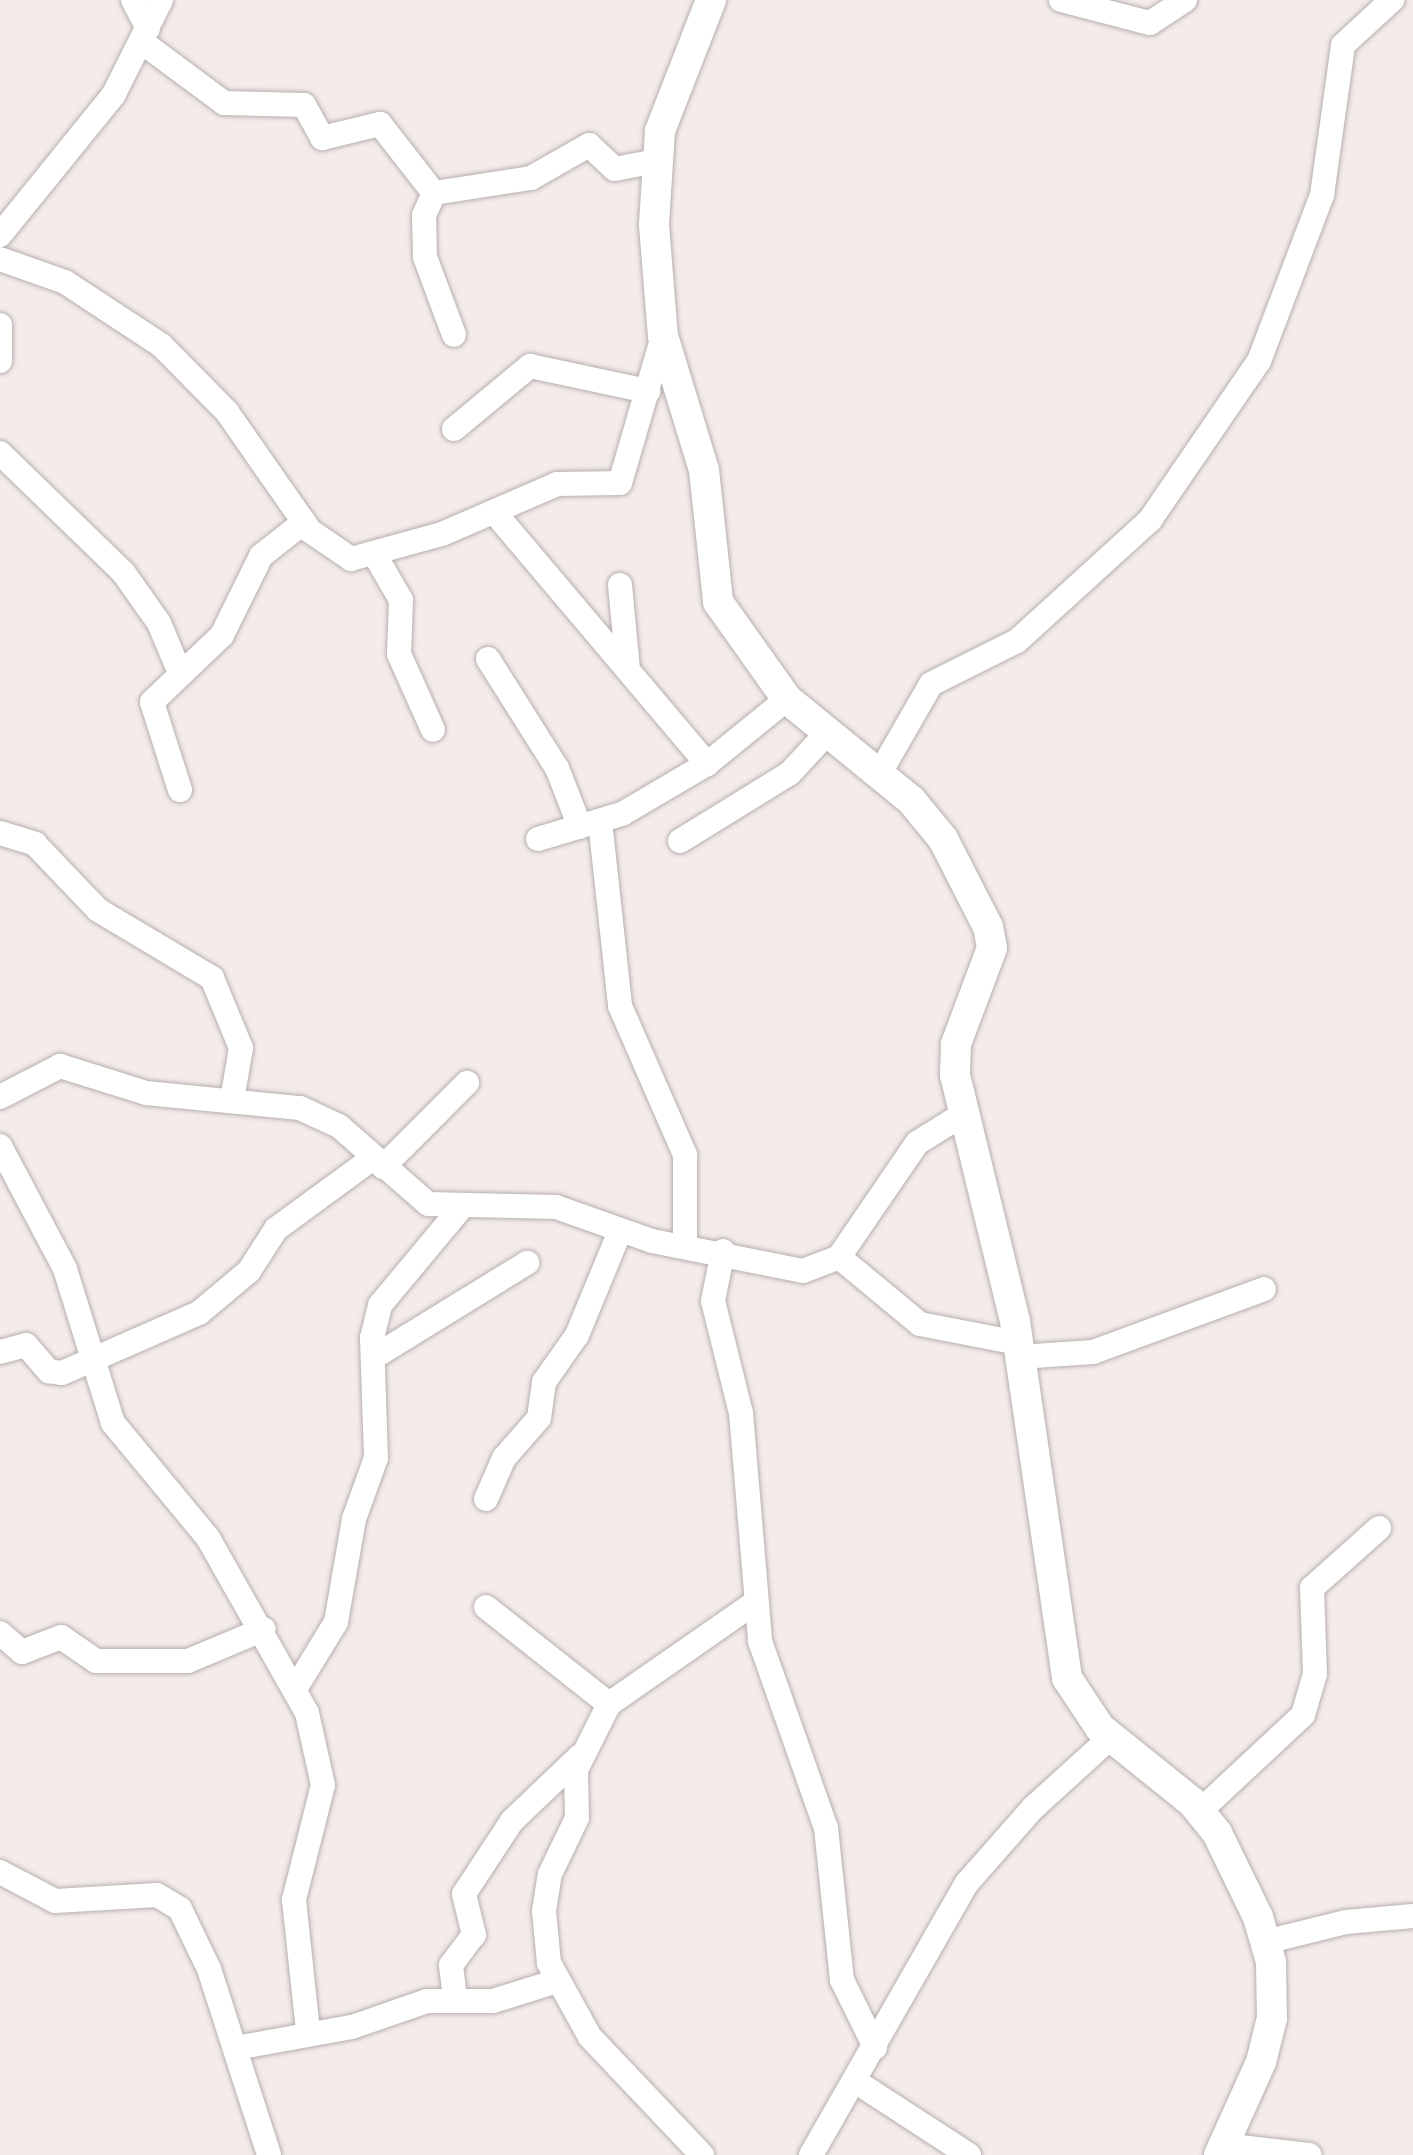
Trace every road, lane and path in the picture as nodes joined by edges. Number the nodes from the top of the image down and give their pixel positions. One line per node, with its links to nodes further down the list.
1 (133, 0): 7 (street)
2 (161, 0): 7 (street)
3 (711, 0): 8 (street)
4 (1061, 0): 5 (street)
5 (1185, 0)
6 (1392, 0): 30 (street)
7 (145, 35): 9 (street); 10 (street)
8 (656, 161): 9 (street); 14 (street)
9 (434, 193): 13 (street)
10 (0, 235)
11 (0, 259): 20 (street)
12 (0, 325): 15 (street)
13 (454, 335)
14 (663, 336): 16 (street); 26 (street)
15 (0, 361)
16 (648, 391): 17 (street); 19 (street)
17 (454, 429)
18 (0, 453): 25 (street)
19 (495, 513): 21 (street); 24 (street)
20 (304, 522): 21 (street); 25 (street)
21 (375, 555): 27 (street)
22 (620, 585): 24 (street)
23 (488, 659): 32 (street)
24 (628, 670): 29 (street)
25 (180, 673): 31 (street)
26 (787, 699): 28 (street); 29 (street)
27 (433, 730)
28 (829, 731): 30 (street); 35 (street)
29 (707, 764): 32 (street)
30 (881, 771): 39 (street)
31 (180, 790)
32 (590, 824): 34 (street); 44 (street)
33 (0, 833): 38 (street)
34 (538, 839)
35 (680, 841)
36 (467, 1083): 41 (street)
37 (0, 1097): 38 (street)
38 (232, 1100): 41 (street)
39 (962, 1115): 46 (street); 49 (street)
40 (0, 1146): 52 (street)
41 (378, 1162): 42 (street); 52 (street)
42 (460, 1209): 43 (street); 51 (street)
43 (620, 1231): 44 (street); 53 (street)
44 (685, 1246): 45 (street)
45 (723, 1251): 46 (street); 55 (street)
46 (839, 1257): 49 (street)
47 (527, 1263): 51 (street)
48 (1264, 1289): 49 (street)
49 (1019, 1350): 61 (street)
50 (0, 1352): 52 (street)
51 (374, 1357): 59 (street)
52 (91, 1361): 57 (street)
53 (486, 1499)
54 (1379, 1528): 63 (street)
55 (756, 1602): 60 (street); 70 (street)
56 (486, 1607): 60 (street)
57 (264, 1629): 58 (street); 59 (street)
58 (0, 1633)
59 (295, 1689): 69 (street)
60 (609, 1704): 62 (street)
61 (1111, 1737): 63 (street); 70 (street)
62 (581, 1755): 67 (street); 68 (street)
63 (1200, 1811): 66 (street)
64 (0, 1872): 71 (street)
65 (1413, 1916): 66 (street)
66 (1265, 1942): 73 (street)
67 (557, 1981): 68 (street); 75 (street)
68 (455, 1998): 69 (street)
69 (308, 2030): 71 (street)
70 (875, 2047): 72 (street)
71 (236, 2048): 74 (street)
72 (855, 2081): 76 (street); 77 (street)
73 (1221, 2150): 78 (street)
74 (269, 2155)
75 (702, 2155)
76 (811, 2155)
77 (969, 2155)
78 (1309, 2155)

